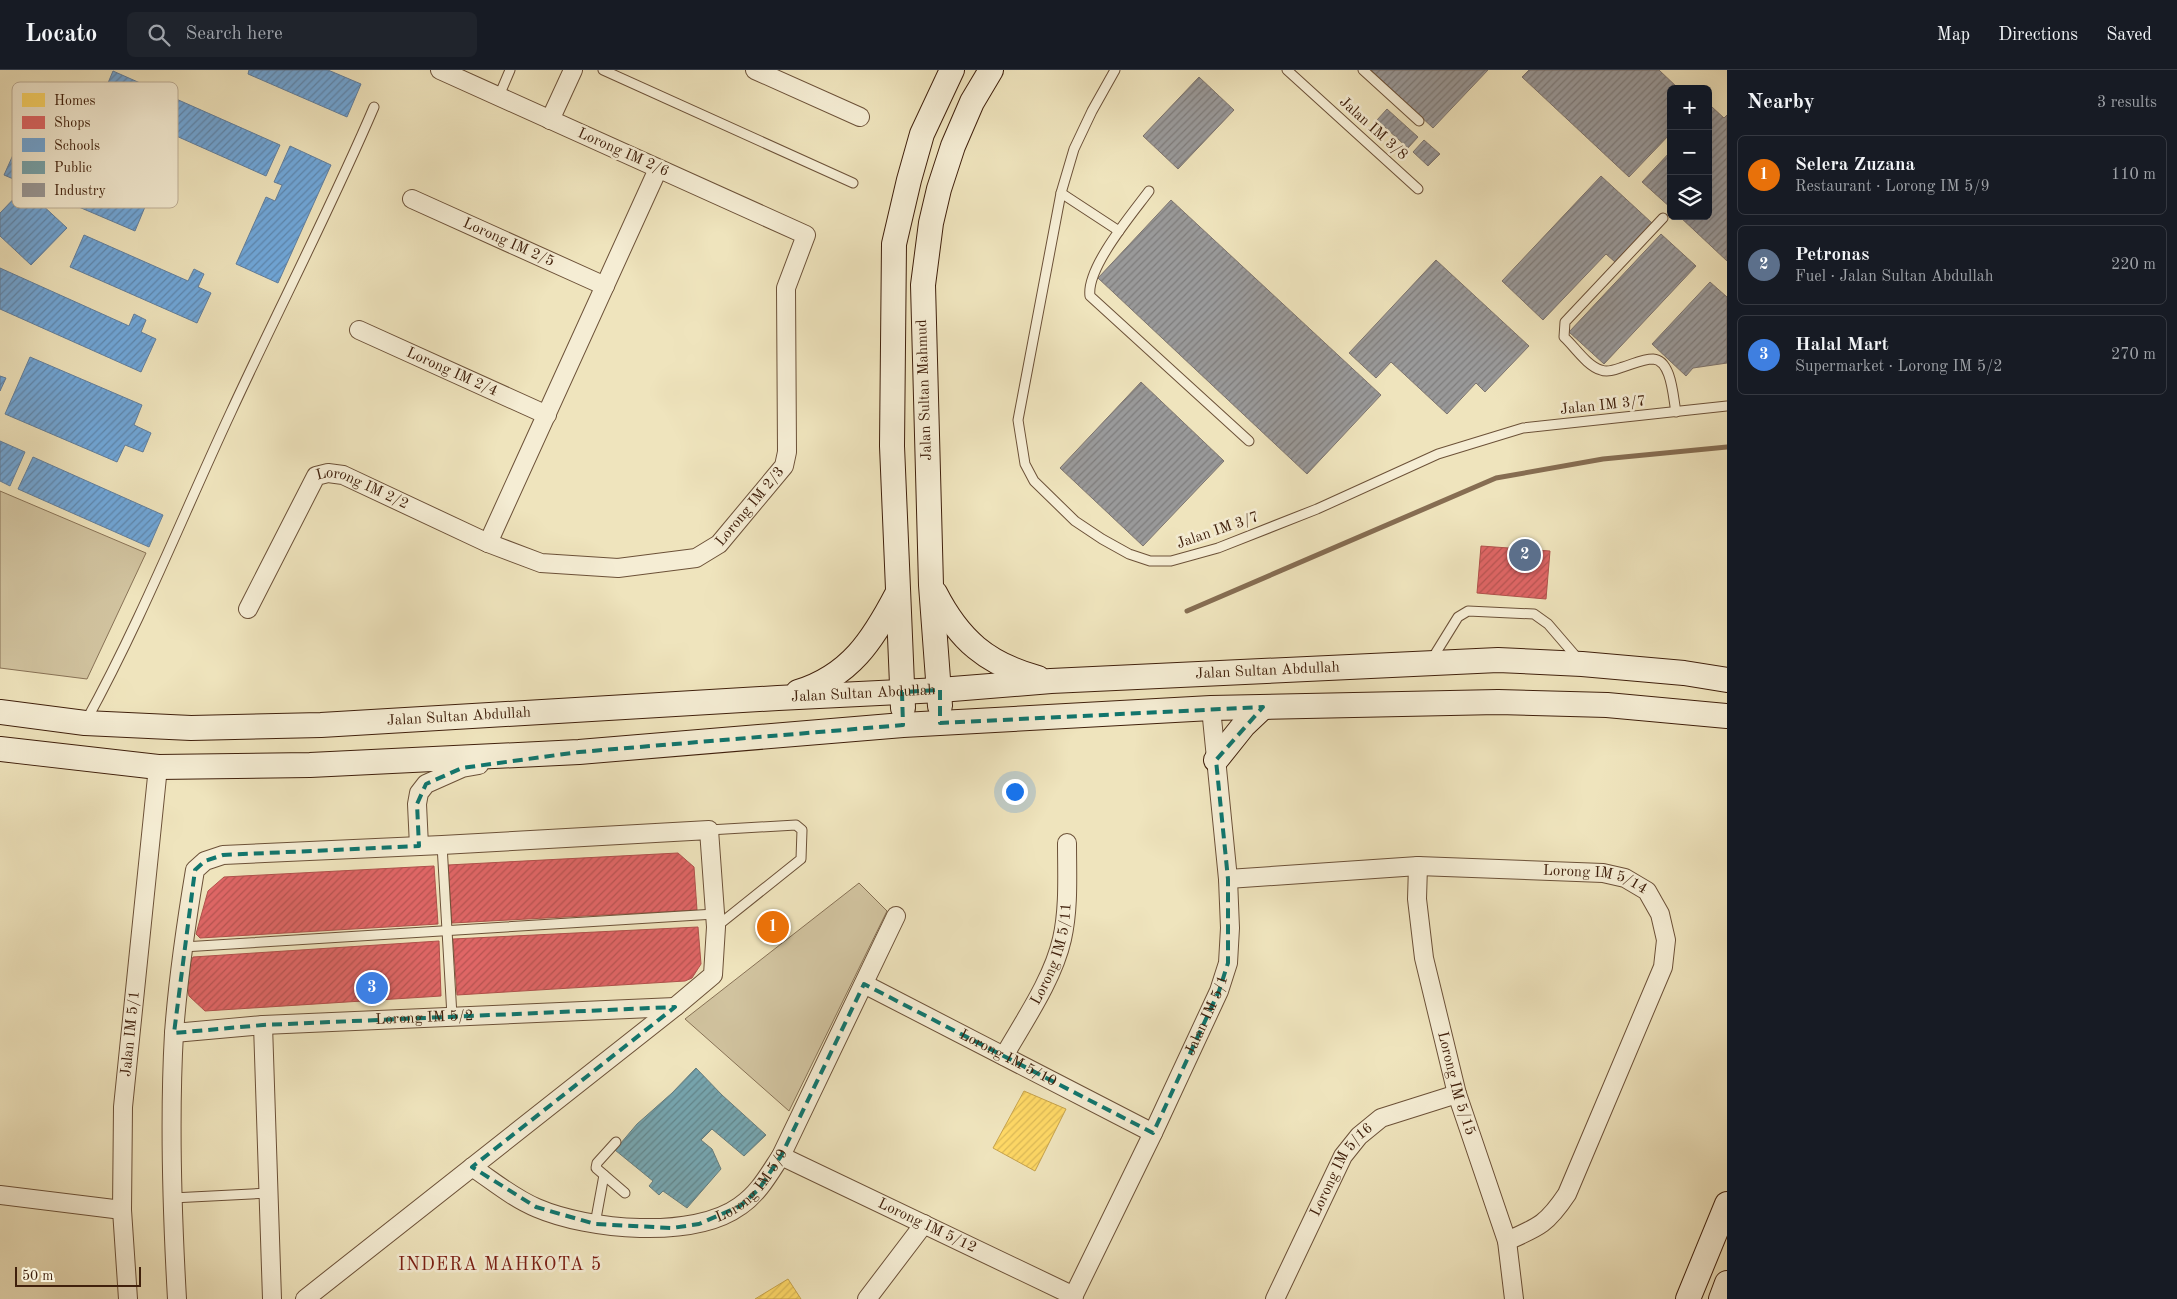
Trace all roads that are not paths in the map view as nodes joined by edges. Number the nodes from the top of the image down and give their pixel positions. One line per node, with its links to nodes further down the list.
1 (440, 70): 11 (street, Lorong IM 2/6)
2 (510, 70): 11 (lane)
3 (573, 70): 14 (street)
4 (603, 70): 17 (lane)
5 (755, 70): 13 (street)
6 (952, 70): 33 (main road, Jalan Sultan Mahmud)
7 (991, 70): 32 (main road, Jalan Sultan Mahmud)
8 (1114, 70): 20 (lane, Jalan IM 3/7)
9 (1287, 70): 18 (lane, Jalan IM 3/8)
10 (1363, 70): 15 (lane)
11 (499, 96): 14 (street, Lorong IM 2/6)
12 (374, 107): 46 (lane)
13 (860, 117)
14 (550, 120): 16 (street, Lorong IM 2/6)
15 (1419, 121)
16 (658, 169): 24 (street, Lorong IM 2/6); 25 (street)
17 (853, 183)
18 (1418, 189)
19 (1149, 191): 23 (lane)
20 (1061, 193): 23 (lane); 28 (lane, Jalan IM 3/7)
21 (412, 199): 25 (street, Lorong IM 2/5)
22 (1663, 218): 28 (lane)
23 (1119, 231): 30 (lane)
24 (806, 235): 31 (street, Lorong IM 2/3)
25 (605, 286): 29 (street)
26 (359, 330): 29 (street, Lorong IM 2/4)
27 (1727, 406): 28 (lane, Jalan IM 3/7)
28 (1676, 412)
29 (547, 415): 31 (street)
30 (1249, 441)
31 (488, 543): 34 (street, Lorong IM 2/2)
32 (931, 585): 38 (main road); 39 (main road, Jalan Sultan Mahmud)
33 (898, 593): 40 (main road, Jalan Sultan Mahmud); 41 (main road)
34 (248, 609)
35 (1430, 664): 36 (main road, Jalan Sultan Abdullah); 36 (lane); 38 (main road, Jalan Sultan Abdullah)
36 (1582, 664): 37 (main road, Jalan Sultan Abdullah)
37 (1727, 680)
38 (1051, 681): 39 (main road, Jalan Sultan Abdullah)
39 (940, 690): 40 (main road, Jalan Sultan Abdullah); 47 (main road, Jalan Sultan Mahmud)
40 (902, 692): 41 (main road, Jalan Sultan Abdullah); 48 (main road, Jalan Sultan Mahmud)
41 (778, 698): 46 (main road, Jalan Sultan Abdullah)
42 (1263, 707): 43 (main road); 45 (main road); 51 (main road)
43 (1211, 708): 47 (main road); 51 (street, Jalan IM 5/1)
44 (0, 712): 46 (main road, Jalan Sultan Abdullah)
45 (1725, 717)
46 (85, 723)
47 (940, 723): 48 (main road)
48 (903, 725): 50 (main road)
49 (0, 749): 52 (main road)
50 (579, 752): 52 (main road); 56 (street)
51 (1216, 760): 58 (street, Jalan IM 5/1)
52 (158, 767): 80 (street, Jalan IM 5/1)
53 (709, 830): 55 (street); 60 (street); 60 (lane)
54 (1067, 843): 68 (street, Lorong IM 5/11)
55 (442, 845): 56 (street); 61 (lane)
56 (419, 846): 62 (street)
57 (1418, 866): 58 (street, Lorong IM 5/14); 69 (street, Lorong IM 5/15); 83 (street, Lorong IM 5/14)
58 (1228, 879): 70 (street, Jalan IM 5/1)
59 (896, 916): 63 (street, Lorong IM 5/9)
60 (716, 921): 61 (lane); 64 (street)
61 (447, 932): 62 (lane); 65 (lane)
62 (183, 947): 67 (street)
63 (864, 984): 68 (street, Lorong IM 5/10); 72 (street, Lorong IM 5/9)
64 (676, 1007): 65 (street, Lorong IM 5/2); 73 (street)
65 (452, 1016): 66 (street, Lorong IM 5/2)
66 (263, 1025): 67 (street, Lorong IM 5/2); 76 (street)
67 (174, 1033): 78 (street)
68 (1004, 1056): 70 (street, Lorong IM 5/10)
69 (1457, 1094): 83 (street, Lorong IM 5/15); 91 (street, Lorong IM 5/16)
70 (1153, 1133): 85 (street, Jalan IM 5/1)
71 (616, 1142): 74 (lane)
72 (781, 1156): 81 (street, Lorong IM 5/9); 82 (street, Lorong IM 5/12)
73 (472, 1167): 81 (street, Lorong IM 5/9); 89 (street)
74 (604, 1174): 75 (lane); 81 (lane)
75 (625, 1193)
76 (269, 1194): 78 (lane); 88 (street)
77 (0, 1195): 80 (street)
78 (172, 1198): 87 (street)
79 (1727, 1204): 93 (main road)
80 (122, 1210): 86 (street, Jalan IM 5/1)
81 (595, 1224)
82 (924, 1224): 85 (street, Lorong IM 5/12); 90 (street)
83 (1507, 1241): 92 (street, Lorong IM 5/15)
84 (1727, 1283): 94 (main road)
85 (1073, 1298)
86 (128, 1299)
87 (177, 1299)
88 (272, 1299)
89 (305, 1299)
90 (867, 1299)
91 (1275, 1299)
92 (1514, 1299)
93 (1688, 1299)
94 (1721, 1299)

